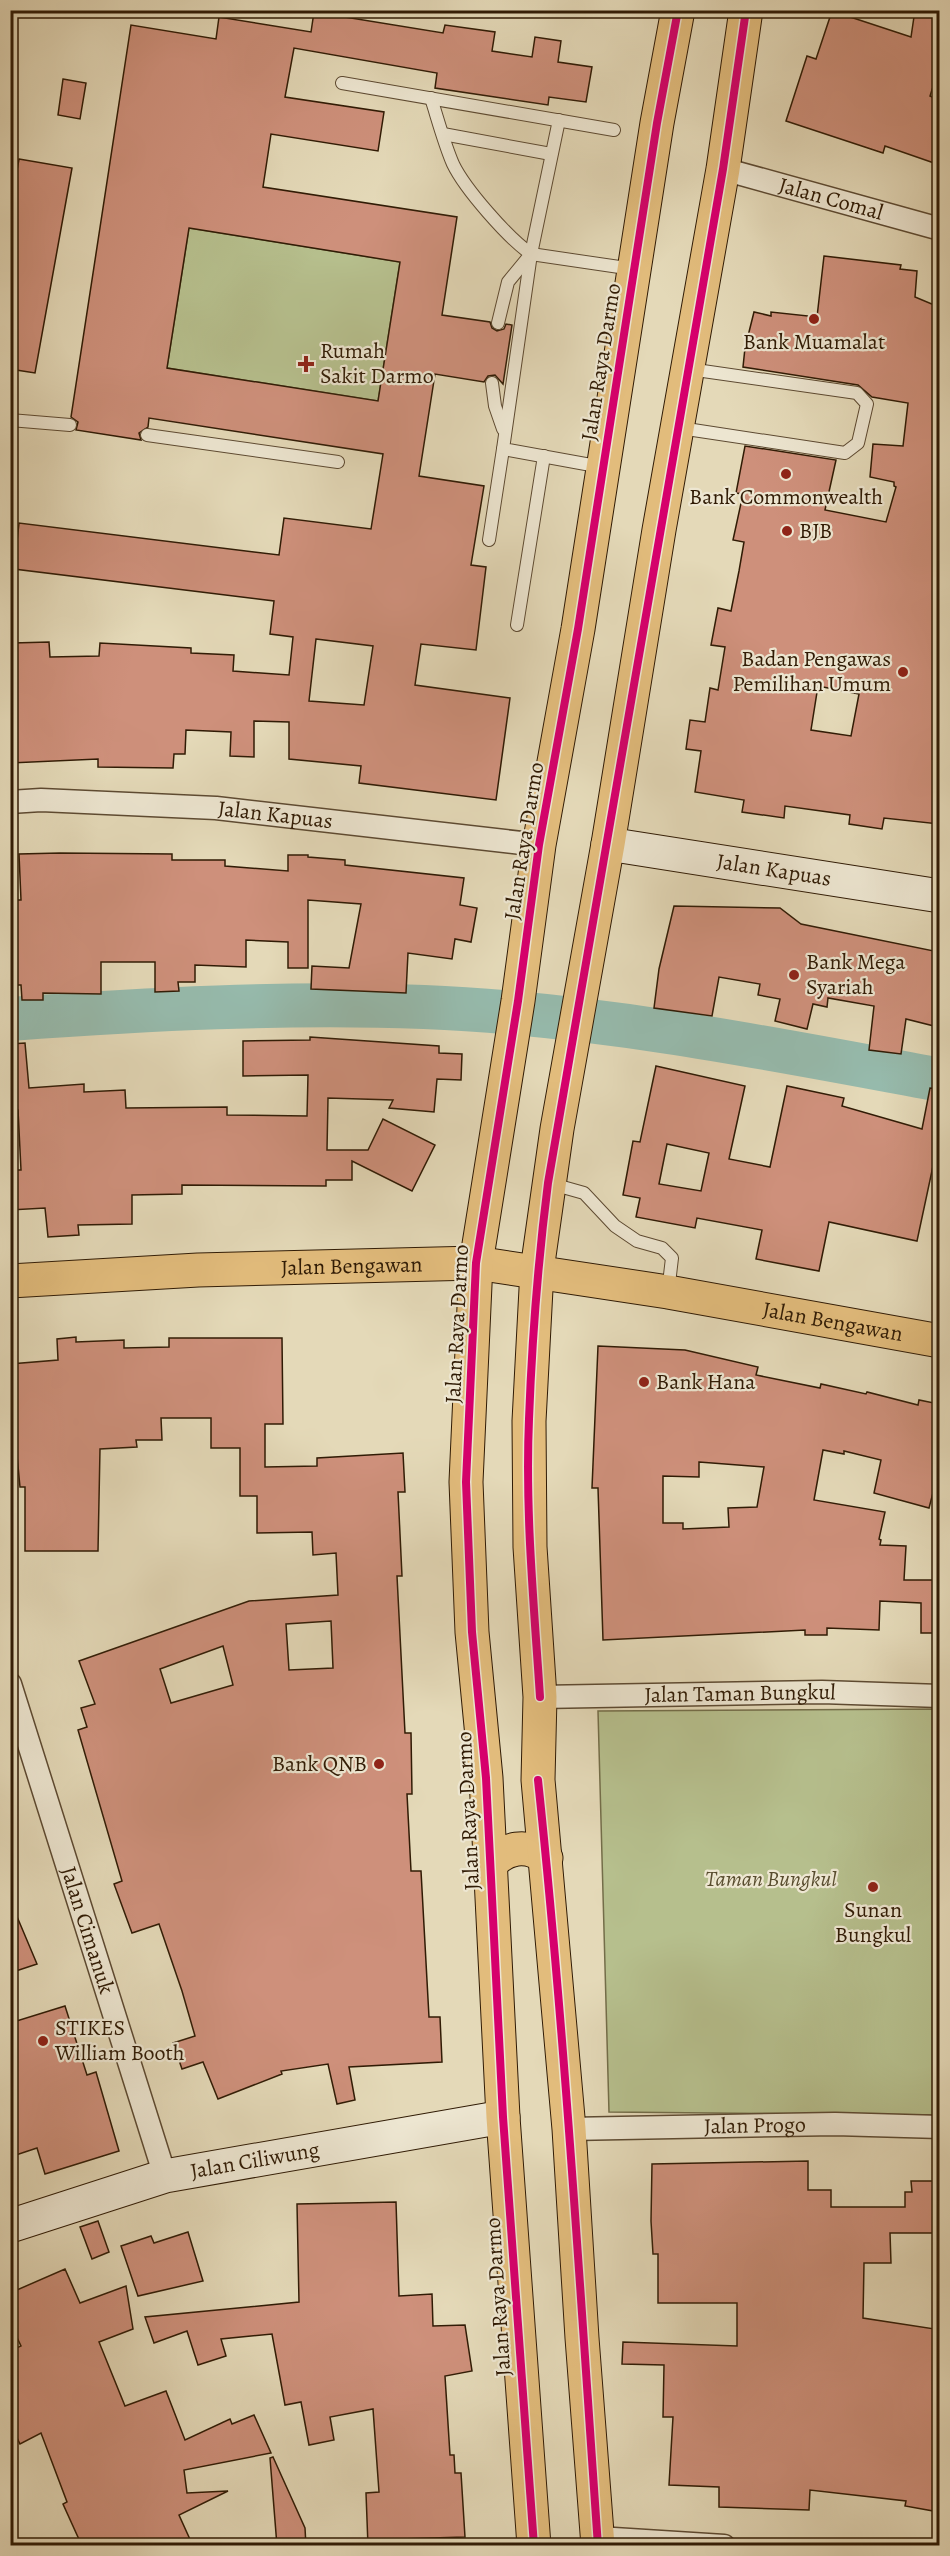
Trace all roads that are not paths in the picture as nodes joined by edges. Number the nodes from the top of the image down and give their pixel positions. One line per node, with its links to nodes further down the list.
1 (678, 10): 12 (main road, Jalan Raya Darmo)
2 (746, 10): 9 (main road)
3 (342, 83): 4 (lane)
4 (431, 98): 5 (lane); 7 (lane)
5 (559, 120): 6 (lane); 8 (lane)
6 (614, 130)
7 (443, 134): 8 (lane); 11 (lane)
8 (551, 154): 11 (lane)
9 (723, 169): 10 (street, Jalan Comal); 14 (main road)
10 (939, 229)
11 (531, 254): 12 (lane); 13 (lane); 19 (lane)
12 (635, 270): 24 (main road, Jalan Raya Darmo)
13 (498, 323)
14 (687, 369): 18 (main road); 18 (lane)
15 (492, 383): 19 (lane)
16 (10, 420): 17 (lane)
17 (70, 426)
18 (677, 428): 28 (main road)
19 (504, 433): 21 (lane)
20 (147, 435): 23 (lane)
21 (503, 449): 22 (lane); 25 (lane)
22 (544, 456): 24 (lane); 26 (lane)
23 (338, 462)
24 (602, 467): 29 (main road, Jalan Raya Darmo)
25 (489, 540)
26 (517, 625)
27 (10, 802): 29 (street, Jalan Kapuas)
28 (608, 844): 30 (main road, Jalan Kapuas); 31 (main road)
29 (539, 845): 32 (main road, Jalan Raya Darmo)
30 (939, 896)
31 (548, 1183): 33 (main road); 35 (lane)
32 (476, 1263): 33 (main road, Jalan Bengawan); 34 (main road, Jalan Bengawan); 40 (main road, Jalan Raya Darmo)
33 (537, 1270): 35 (main road, Jalan Bengawan); 39 (main road)
34 (10, 1281)
35 (668, 1292): 36 (main road, Jalan Bengawan)
36 (939, 1341)
37 (10, 1684): 47 (street, Jalan Cimanuk)
38 (939, 1696): 39 (street, Jalan Taman Bungkul)
39 (540, 1697): 41 (main road)
40 (486, 1778): 41 (main road); 43 (main road, Jalan Raya Darmo)
41 (538, 1780): 42 (main road)
42 (546, 1858): 43 (main road); 46 (main road)
43 (490, 1865): 44 (main road, Jalan Raya Darmo)
44 (503, 2117): 47 (main road, Jalan Ciliwung); 50 (main road, Jalan Raya Darmo)
45 (939, 2127): 46 (street, Jalan Progo)
46 (569, 2129): 49 (main road)
47 (165, 2176): 48 (main road, Jalan Ciliwung)
48 (10, 2226)
49 (598, 2542): 51 (street)
50 (534, 2546)
51 (724, 2546)

